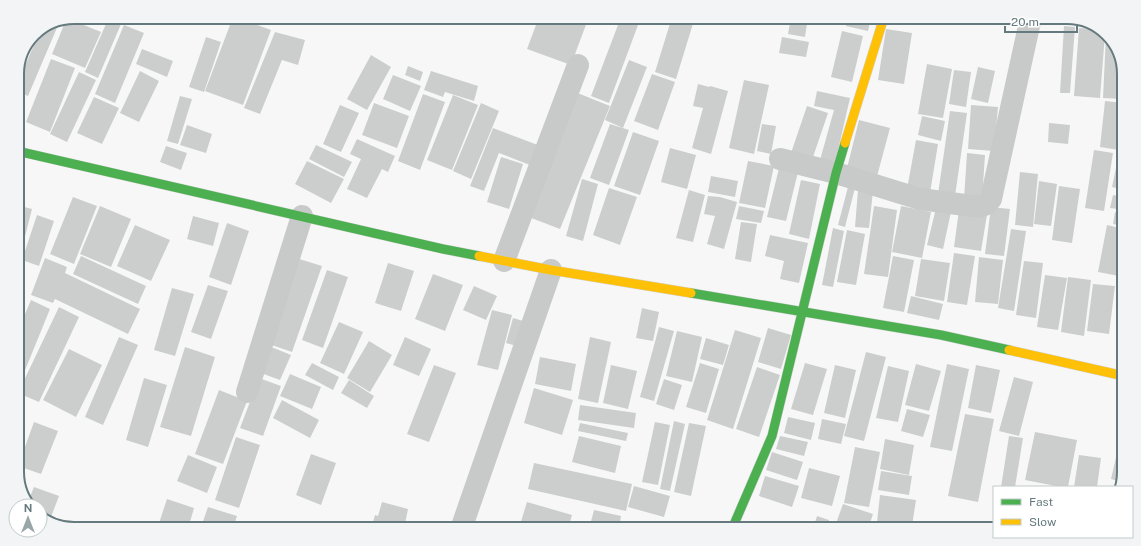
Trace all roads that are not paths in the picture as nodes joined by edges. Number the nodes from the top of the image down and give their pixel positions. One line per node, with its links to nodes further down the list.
1 (882, 24): 6 (street)
2 (1029, 24): 6 (street)
3 (578, 64): 8 (street)
4 (24, 152): 7 (street)
5 (780, 159): 6 (street)
6 (836, 173): 10 (street)
7 (302, 216): 8 (street); 12 (street)
8 (504, 261): 9 (street)
9 (551, 270): 10 (street); 13 (street)
10 (802, 312): 11 (street); 14 (street)
11 (1117, 374)
12 (247, 392)
13 (463, 522)
14 (735, 522)

